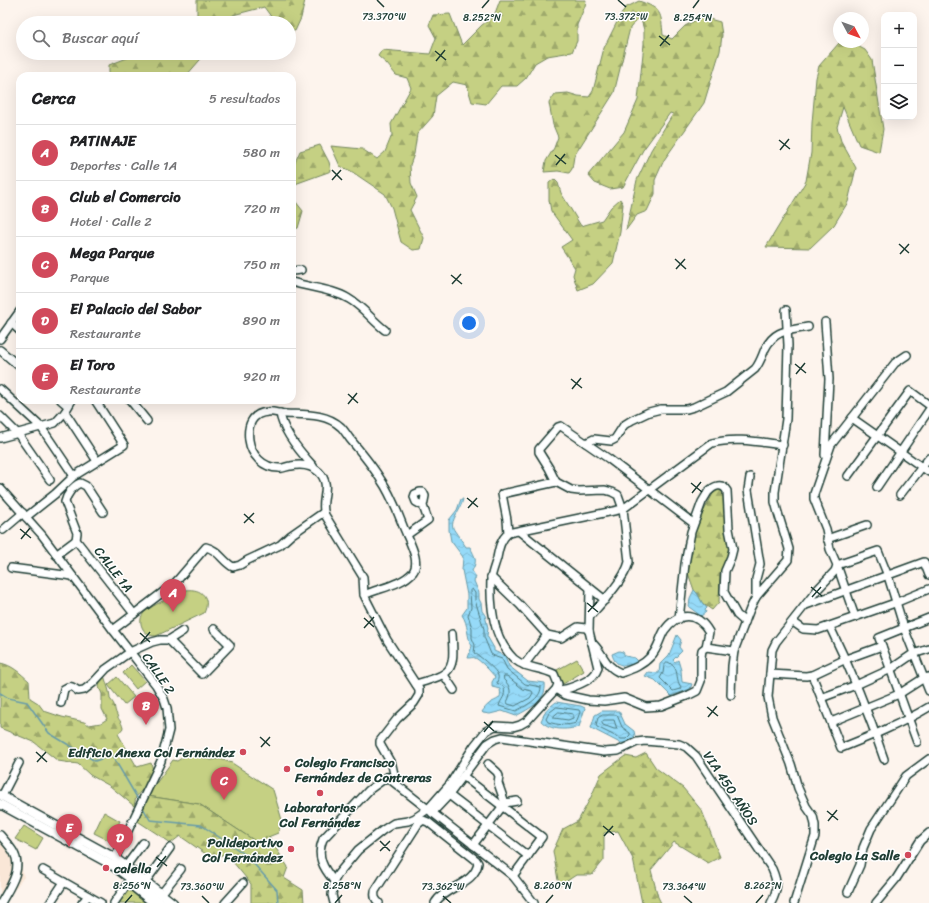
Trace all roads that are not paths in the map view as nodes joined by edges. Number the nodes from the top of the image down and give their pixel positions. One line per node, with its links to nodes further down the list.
1 (301, 270): 2 (street)
2 (296, 271)
3 (296, 283): 10 (street)
4 (786, 310): 11 (street)
5 (16, 316): 7 (street)
6 (825, 322): 37 (street)
7 (11, 323): 8 (street); 12 (street)
8 (16, 327)
9 (808, 327): 11 (street)
10 (385, 330)
11 (788, 331): 32 (street); 33 (street)
12 (0, 339)
13 (0, 350): 15 (street)
14 (907, 355): 26 (street)
15 (16, 364)
16 (0, 389): 18 (street)
17 (16, 404): 28 (street)
18 (16, 404)
19 (98, 404): 36 (street)
20 (133, 404): 27 (street)
21 (929, 405): 30 (street)
22 (68, 406): 28 (street); 36 (street)
23 (929, 410): 34 (street)
24 (280, 413): 39 (street); 39 (street); 59 (street)
25 (0, 416): 29 (street)
26 (852, 418): 30 (street); 37 (street)
27 (147, 421)
28 (41, 427): 29 (street); 40 (street)
29 (18, 434): 31 (street); 43 (street)
30 (877, 435): 34 (street); 41 (street)
31 (0, 438)
32 (586, 443): 44 (street); 46 (street)
33 (783, 445): 46 (street); 70 (street)
34 (900, 452): 38 (street); 45 (street)
35 (929, 458): 38 (street)
36 (97, 461): 40 (street)
37 (824, 463): 60 (street)
38 (926, 470): 48 (street)
39 (319, 472): 52 (street)
40 (74, 476): 53 (street)
41 (848, 476)
42 (750, 477): 69 (street)
43 (50, 480)
44 (556, 482): 50 (street); 58 (street)
45 (877, 486)
46 (650, 489): 50 (street); 54 (street)
47 (1, 490): 53 (street, CALLE 2)
48 (900, 495)
49 (423, 506): 59 (street)
50 (623, 509): 57 (street); 76 (street)
51 (103, 512): 61 (street)
52 (324, 512): 74 (street); 79 (street)
53 (24, 515): 56 (street); 62 (street, CALLE 2)
54 (693, 523): 83 (street); 84 (street)
55 (867, 525): 60 (street)
56 (3, 530)
57 (520, 531): 58 (street); 72 (street)
58 (508, 533): 68 (street)
59 (407, 535): 74 (street)
60 (827, 539): 63 (street)
61 (76, 540): 62 (street); 79 (street, CALLE 1A)
62 (56, 555): 66 (street, CALLE 2)
63 (837, 564): 67 (street); 73 (street); 78 (street)
64 (11, 568): 66 (street)
65 (929, 575): 67 (street)
66 (72, 576): 89 (street, CALLE 2)
67 (888, 576): 73 (street); 77 (street)
68 (491, 577): 93 (street); 103 (street)
69 (756, 579): 70 (street); 75 (street)
70 (766, 585): 75 (street)
71 (929, 589): 77 (street)
72 (590, 590): 76 (street); 80 (street)
73 (846, 591): 78 (street); 81 (street)
74 (364, 595): 109 (street)
75 (756, 597): 84 (street)
76 (605, 600): 80 (street)
77 (895, 603): 81 (street); 87 (street)
78 (806, 605): 85 (street)
79 (134, 614): 89 (street)
80 (590, 616): 91 (street)
81 (855, 617): 86 (street)
82 (929, 618): 87 (street)
83 (678, 619): 95 (street); 97 (street)
84 (745, 622): 99 (street)
85 (793, 622): 86 (street); 105 (street)
86 (830, 627): 102 (street)
87 (904, 628): 96 (street); 101 (street)
88 (214, 629): 94 (street)
89 (113, 630): 100 (street, CALLE 2)
90 (183, 631): 94 (street)
91 (589, 631): 93 (street); 95 (street)
92 (452, 634): 106 (street)
93 (548, 635): 103 (street)
94 (169, 640): 100 (street)
95 (591, 642): 112 (street)
96 (882, 646): 102 (street); 104 (street)
97 (706, 647): 99 (street); 112 (street)
98 (929, 649): 101 (street)
99 (734, 651): 115 (street)
100 (130, 652): 117 (street); 142 (street, CALLE 2)
101 (914, 654): 104 (street); 108 (street)
102 (846, 660): 107 (street); 110 (street)
103 (524, 665): 112 (street)
104 (890, 669): 110 (street); 114 (street)
105 (770, 674): 107 (street); 169 (street)
106 (444, 675): 109 (street); 111 (street)
107 (812, 675): 116 (street)
108 (926, 678): 113 (street); 114 (street)
109 (416, 684): 129 (street)
110 (856, 685): 116 (street); 119 (street)
111 (454, 690)
112 (558, 690): 134 (street)
113 (929, 691)
114 (899, 694): 119 (street); 120 (street)
115 (731, 695)
116 (821, 698): 121 (street)
117 (61, 703)
118 (929, 707): 120 (street)
119 (866, 709): 121 (street); 122 (street)
120 (909, 719): 122 (street); 123 (street)
121 (831, 722): 122 (street)
122 (876, 735): 124 (street)
123 (917, 742)
124 (884, 759)
125 (929, 759): 152 (street)
126 (19, 763): 131 (street)
127 (488, 764): 133 (street)
128 (463, 776): 130 (street); 133 (street); 168 (street, VIA 450 AÑOS)
129 (396, 783): 134 (street); 149 (street)
130 (448, 795): 134 (street); 135 (street)
131 (1, 798): 142 (main road); 147 (main road)
132 (517, 800): 133 (street)
133 (503, 805): 135 (street); 141 (street)
134 (430, 811): 139 (street); 149 (street)
135 (488, 826): 139 (street); 141 (street)
136 (929, 833): 170 (street)
137 (0, 836): 155 (street)
138 (143, 843): 143 (street)
139 (473, 844): 146 (street)
140 (170, 848): 148 (street)
141 (528, 856): 146 (street)
142 (115, 858): 143 (main road)
143 (126, 866): 148 (main road)
144 (43, 870): 150 (street)
145 (181, 870): 153 (street)
146 (513, 876): 167 (street)
147 (130, 881): 159 (street); 160 (street); 161 (main road)
148 (146, 881): 153 (main road)
149 (334, 881): 164 (street)
150 (64, 882): 154 (street); 156 (street)
151 (243, 883): 163 (street)
152 (848, 892)
153 (162, 893): 162 (main road)
154 (88, 896): 157 (street); 158 (street)
155 (1, 903)
156 (50, 903)
157 (82, 903)
158 (101, 903)
159 (114, 903)
160 (153, 903)
161 (160, 903)
162 (173, 903)
163 (224, 903)
164 (334, 903)
165 (379, 903): 166 (street)
166 (435, 903)
167 (534, 903)
168 (771, 903)
169 (794, 903)
170 (876, 903)

